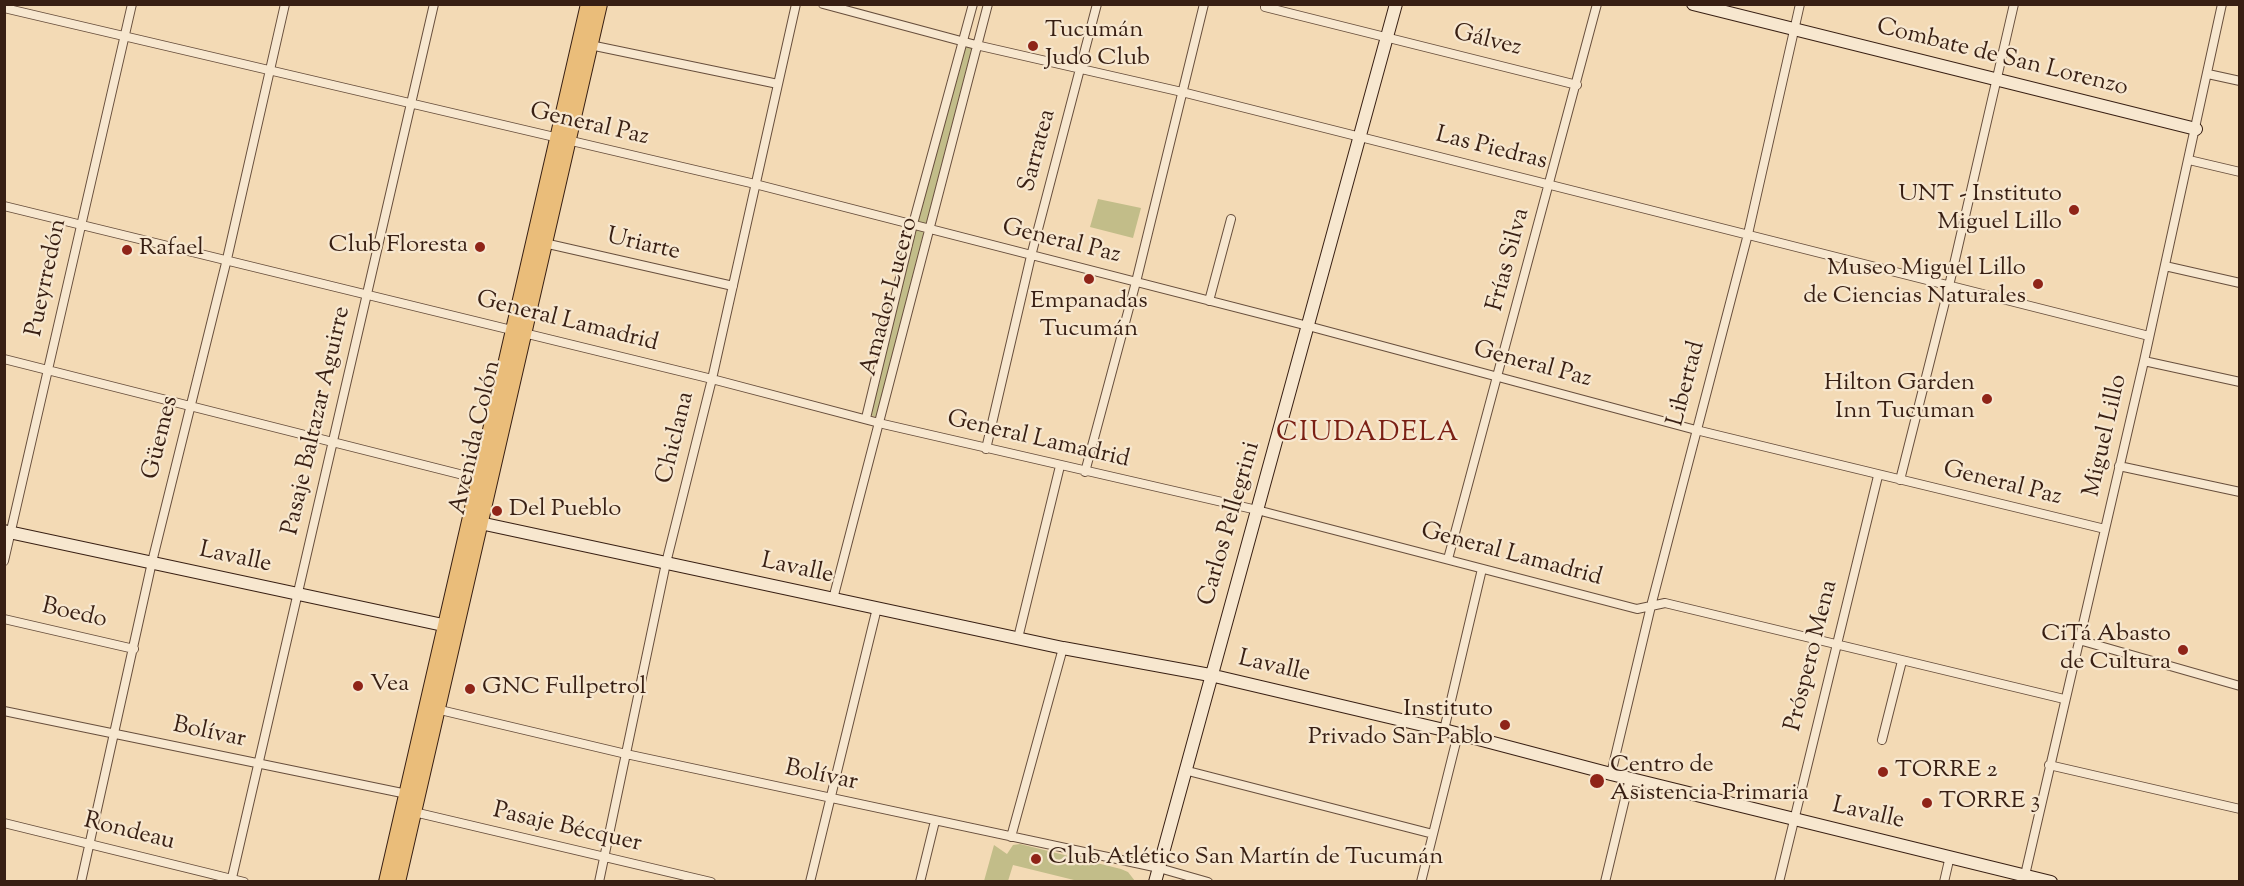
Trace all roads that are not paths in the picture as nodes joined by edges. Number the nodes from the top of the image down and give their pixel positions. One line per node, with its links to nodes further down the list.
1 (132, 4): 21 (street, Pueyrredón)
2 (285, 4): 27 (street, Güemes)
3 (434, 4): 34 (street, Pasaje Baltazar Aguirre)
4 (588, 4): 37 (main road, Avenida Colón)
5 (600, 4): 24 (main road, Avenida Colón)
6 (796, 4): 31 (street, Chiclana)
7 (823, 4): 23 (street, Las Piedras)
8 (973, 4): 23 (street, Amador Lucero)
9 (988, 4): 25 (street, Amador Lucero)
10 (1098, 4): 26 (street, Sarratea)
11 (1204, 4): 33 (street)
12 (1396, 4): 22 (street, Carlos Pellegrini)
13 (1597, 4): 32 (street, Frías Silva)
14 (1693, 4): 20 (street, Combate de San Lorenzo)
15 (1800, 4): 20 (street, Libertad)
16 (2014, 4): 29 (street)
17 (2222, 4): 28 (street, Miguel Lillo)
18 (1265, 7): 22 (street, Gálvez)
19 (4, 8): 21 (street, General Paz)
20 (1793, 29): 29 (street, Combate de San Lorenzo); 47 (street, Libertad)
21 (124, 37): 27 (street, General Paz); 44 (street, Pueyrredón)
22 (1388, 37): 32 (street, Gálvez); 36 (street, Carlos Pellegrini)
23 (963, 41): 25 (street, Las Piedras); 45 (street, Amador Lucero)
24 (590, 45): 31 (street); 37 (main road, Avenida Colón)
25 (976, 45): 26 (street, Las Piedras); 46 (street, Amador Lucero)
26 (1080, 69): 33 (street, Las Piedras); 49 (street, Sarratea)
27 (270, 72): 34 (street, General Paz); 50 (street, Güemes)
28 (2208, 74): 30 (street); 35 (street, Miguel Lillo)
29 (1998, 80): 35 (street, Combate de San Lorenzo); 55 (street)
30 (2240, 81)
31 (778, 84): 40 (street, Chiclana)
32 (1576, 85): 41 (street, Frías Silva)
33 (1182, 92): 36 (street, Las Piedras); 52 (street)
34 (410, 105): 37 (street, General Paz); 56 (street, Pasaje Baltazar Aguirre)
35 (2196, 129): 38 (street, Miguel Lillo)
36 (1360, 137): 41 (street, Las Piedras); 58 (street, Carlos Pellegrini)
37 (562, 140): 40 (street, General Paz); 48 (main road, Avenida Colón); 59 (main road, Avenida Colón)
38 (2189, 160): 39 (street); 51 (street, Miguel Lillo)
39 (2240, 172)
40 (755, 184): 45 (street, General Paz); 54 (street, Chiclana)
41 (1550, 185): 47 (street, Las Piedras); 64 (street, Frías Silva)
42 (4, 206): 44 (street, General Lamadrid)
43 (1232, 219): 57 (street)
44 (80, 224): 50 (street, General Lamadrid); 63 (street, Pueyrredón)
45 (913, 224): 46 (street, General Paz); 68 (street, Amador Lucero)
46 (929, 228): 49 (street, General Paz); 69 (street, Amador Lucero)
47 (1748, 234): 55 (street, Las Piedras); 70 (street, Libertad)
48 (544, 243): 54 (street, Uriarte); 59 (main road, Avenida Colón)
49 (1031, 256): 52 (street, General Paz); 72 (street, Sarratea)
50 (227, 259): 56 (street, General Lamadrid); 67 (street, Güemes)
51 (2165, 266): 53 (street); 60 (street, Miguel Lillo)
52 (1136, 282): 57 (street, General Paz); 75 (street)
53 (2240, 283)
54 (733, 286): 65 (street, Chiclana)
55 (1949, 286): 60 (street, Las Piedras); 78 (street)
56 (368, 294): 59 (street, General Lamadrid); 71 (street, Pasaje Baltazar Aguirre)
57 (1209, 301): 58 (street, General Paz)
58 (1308, 326): 64 (street, General Paz); 80 (street, Carlos Pellegrini)
59 (518, 332): 65 (street, General Lamadrid); 77 (main road, Avenida Colón); 81 (main road, Avenida Colón)
60 (2149, 336): 62 (street, Miguel Lillo)
61 (4, 359): 63 (street)
62 (2144, 361): 66 (street); 74 (street, Miguel Lillo)
63 (48, 369): 67 (street); 83 (street, Pueyrredón)
64 (1498, 377): 70 (street, General Paz); 84 (street, Frías Silva)
65 (712, 379): 68 (street, General Lamadrid); 87 (street, Chiclana)
66 (2240, 382)
67 (190, 406): 71 (street); 86 (street, Güemes)
68 (866, 418): 69 (street, General Lamadrid)
69 (878, 422): 72 (street, General Lamadrid); 90 (street, Amador Lucero)
70 (1696, 430): 76 (street, General Paz); 91 (street, Libertad)
71 (331, 443): 77 (street); 89 (street, Pasaje Baltazar Aguirre)
72 (986, 449): 73 (street, General Lamadrid)
73 (1060, 466): 75 (street, General Lamadrid); 95 (street)
74 (2119, 466): 79 (street); 82 (street, Miguel Lillo)
75 (1086, 472): 80 (street, General Lamadrid)
76 (1878, 476): 78 (street, General Paz); 97 (street, Próspero Mena)
77 (479, 479): 94 (main road, Avenida Colón)
78 (1900, 480): 82 (street, General Paz)
79 (2240, 492)
80 (1257, 510): 84 (street, General Lamadrid); 101 (street, Carlos Pellegrini)
81 (480, 523): 87 (street, Lavalle); 94 (main road, Avenida Colón)
82 (2104, 529): 96 (street, Miguel Lillo)
83 (8, 532): 85 (street, Pueyrredón); 86 (street, Lavalle)
84 (1448, 559): 88 (street, General Lamadrid)
85 (4, 561)
86 (152, 562): 89 (street, Lavalle); 99 (street, Güemes)
87 (666, 563): 90 (street, Lavalle); 110 (street, Chiclana)
88 (1482, 568): 91 (street, General Lamadrid); 106 (street)
89 (297, 594): 94 (street, Lavalle); 111 (street, Pasaje Baltazar Aguirre)
90 (833, 599): 92 (street, Lavalle)
91 (1651, 606): 97 (street, General Lamadrid); 114 (street, Libertad)
92 (877, 608): 95 (street, Lavalle); 117 (street)
93 (4, 619): 99 (street, Boedo)
94 (450, 627): 104 (main road, Avenida Colón)
95 (1018, 638): 98 (street, Lavalle)
96 (2079, 640): 102 (street); 103 (street, Miguel Lillo)
97 (1836, 646): 100 (street, General Lamadrid); 120 (street, Próspero Mena)
98 (1063, 648): 101 (street, Lavalle); 124 (street)
99 (134, 649): 107 (street, Güemes)
100 (1902, 662): 103 (street, General Lamadrid); 109 (street)
101 (1210, 675): 106 (street, Lavalle); 113 (street, Carlos Pellegrini)
102 (2240, 686)
103 (2064, 699): 112 (street, Miguel Lillo)
104 (431, 708): 110 (street, Bolívar); 116 (main road, Avenida Colón); 119 (main road, Avenida Colón)
105 (4, 711): 107 (street, Bolívar)
106 (1444, 729): 108 (street, Lavalle)
107 (115, 734): 111 (street, Bolívar); 125 (street, Güemes)
108 (1458, 734): 114 (street, Lavalle); 123 (street)
109 (1882, 740)
110 (626, 754): 117 (street, Bolívar); 127 (street, Chiclana)
111 (259, 764): 116 (street, Bolívar); 130 (street, Pasaje Baltazar Aguirre)
112 (2049, 765): 118 (street); 129 (street, Miguel Lillo)
113 (1184, 770): 123 (street); 128 (street, Carlos Pellegrini)
114 (1611, 774): 115 (street, Lavalle)
115 (1630, 778): 120 (street, Lavalle); 142 (street)
116 (407, 794): 133 (main road, Avenida Colón)
117 (831, 799): 121 (street, Bolívar); 137 (street)
118 (2240, 809)
119 (414, 812): 127 (street, Pasaje Bécquer); 134 (main road, Avenida Colón)
120 (1794, 819): 126 (street, Lavalle); 143 (street, Próspero Mena)
121 (935, 821): 124 (street, Bolívar); 138 (street)
122 (4, 823): 125 (street, Rondeau)
123 (1433, 834): 141 (street)
124 (1011, 837): 128 (street, Bolívar)
125 (89, 843): 130 (street, Rondeau); 131 (street, Güemes)
126 (1950, 856): 129 (street, Lavalle); 144 (street)
127 (604, 858): 135 (street, Chiclana); 136 (street, Pasaje Bécquer)
128 (1159, 868): 139 (street, Carlos Pellegrini); 140 (street, Bolívar)
129 (2025, 875): 145 (street, Lavalle)
130 (232, 880): 132 (street, Rondeau)
131 (81, 882)
132 (244, 882)
133 (386, 882)
134 (398, 882)
135 (599, 882)
136 (711, 882)
137 (810, 882)
138 (920, 882)
139 (1155, 882)
140 (1208, 882)
141 (1421, 882)
142 (1605, 882)
143 (1779, 882)
144 (1944, 882)
145 (2051, 882)

